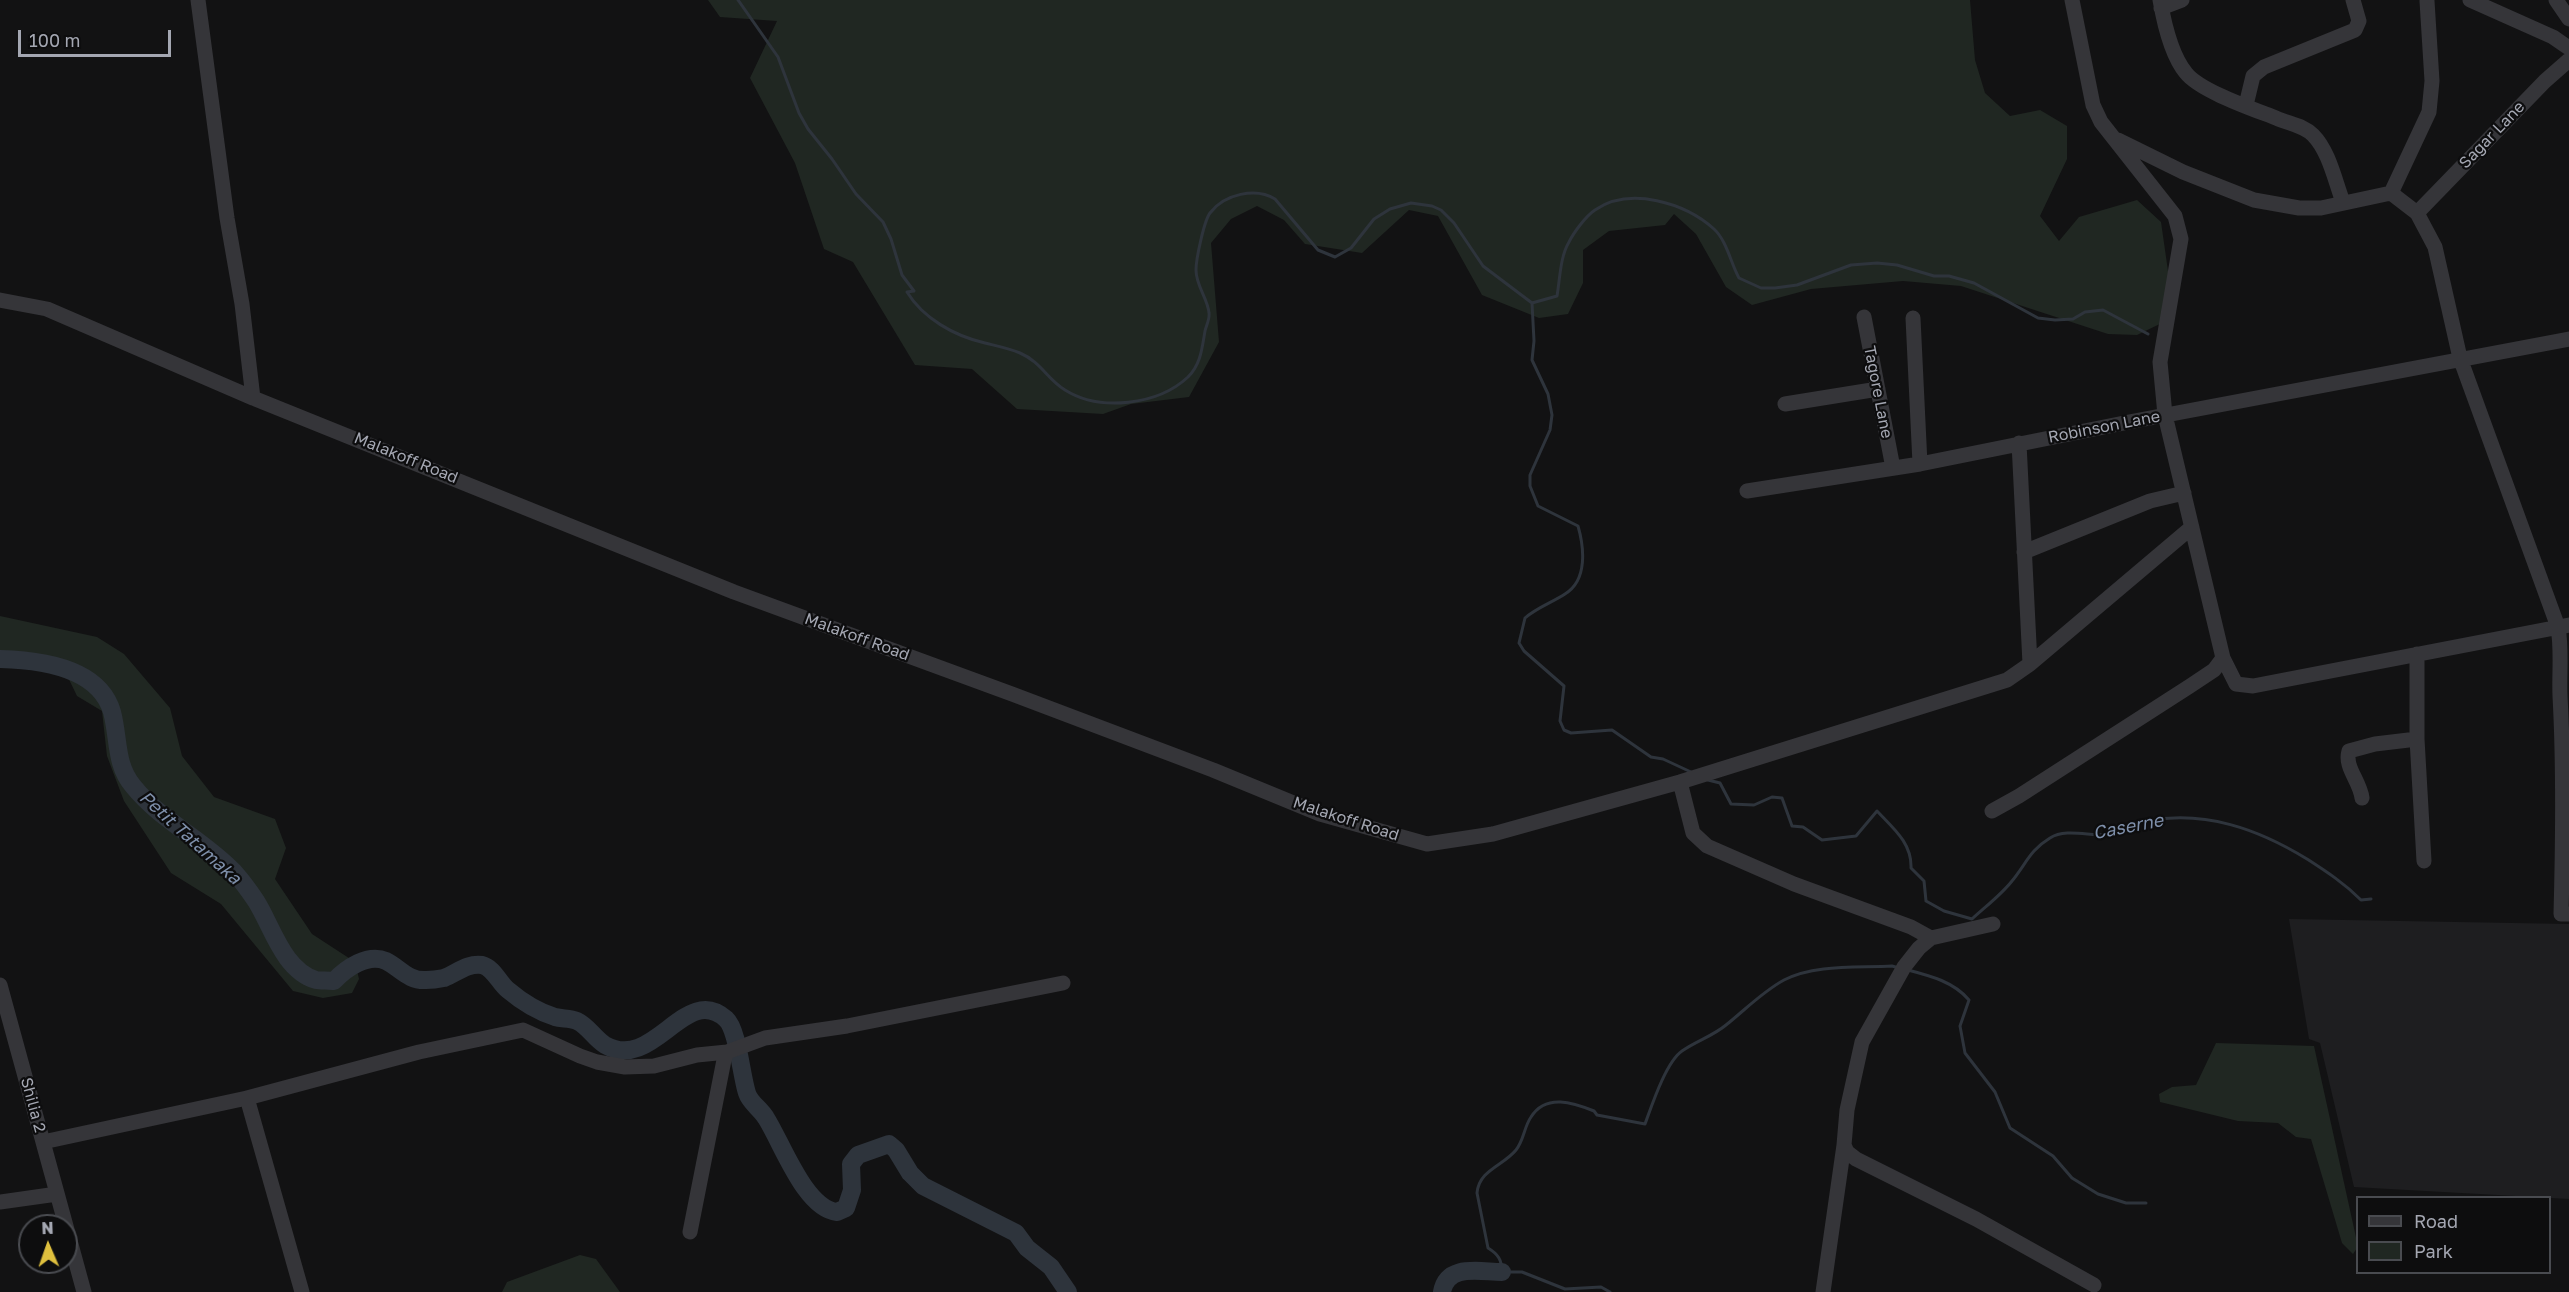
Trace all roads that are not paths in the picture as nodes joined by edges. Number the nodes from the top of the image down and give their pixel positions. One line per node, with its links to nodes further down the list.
1 (198, 0): 25 (street)
2 (2072, 0): 15 (street)
3 (2182, 0): 8 (street)
4 (2353, 0): 14 (street)
5 (2424, 0): 16 (street)
6 (2470, 0): 11 (street)
7 (2556, 0): 9 (street)
8 (2160, 4): 14 (street)
9 (2569, 19)
10 (2569, 25): 11 (street)
11 (2553, 37): 12 (street)
12 (2569, 48)
13 (2569, 60): 18 (street, Sagar Lane)
14 (2246, 105): 17 (street)
15 (2113, 137): 17 (street); 27 (street)
16 (2391, 193): 17 (street); 18 (street)
17 (2343, 202)
18 (2417, 213): 23 (street)
19 (0, 300): 25 (street, Malakoff Road)
20 (1864, 317): 24 (street, Tagore Lane)
21 (1913, 318): 29 (street)
22 (2569, 339): 23 (street, Robinson Lane)
23 (2460, 358): 27 (street, Robinson Lane); 35 (street)
24 (1878, 389): 26 (street); 30 (street, Tagore Lane)
25 (254, 398): 40 (street, Malakoff Road)
26 (1785, 404)
27 (2165, 415): 28 (street, Robinson Lane); 32 (street)
28 (2019, 443): 29 (street, Robinson Lane); 34 (street)
29 (1920, 464): 30 (street, Robinson Lane)
30 (1893, 468): 31 (street, Robinson Lane)
31 (1747, 490)
32 (2184, 493): 33 (street); 34 (street)
33 (2192, 527): 37 (street); 38 (street, Malakoff Road)
34 (2024, 552): 38 (street)
35 (2563, 626): 36 (street); 41 (street)
36 (2417, 654): 37 (street); 39 (street)
37 (2223, 658): 43 (street)
38 (2030, 664): 40 (street, Malakoff Road)
39 (2416, 739): 42 (street); 44 (street)
40 (1684, 780): 47 (street)
41 (2567, 782): 45 (street)
42 (2362, 798)
43 (1992, 811)
44 (2424, 861)
45 (2565, 914)
46 (1993, 924): 47 (street)
47 (1931, 939): 53 (street)
48 (1063, 983): 50 (street)
49 (0, 985): 52 (street, Shilia 2)
50 (727, 1052): 51 (street); 57 (street)
51 (247, 1098): 52 (street); 61 (street)
52 (44, 1142): 54 (street, Shilia 2)
53 (1844, 1145): 59 (street); 62 (street)
54 (57, 1194): 55 (street); 56 (street, Shilia 2)
55 (0, 1202)
56 (63, 1214)
57 (690, 1232)
58 (78, 1270): 60 (street, Shilia 2)
59 (2094, 1285)
60 (84, 1292)
61 (302, 1292)
62 (1823, 1292)

